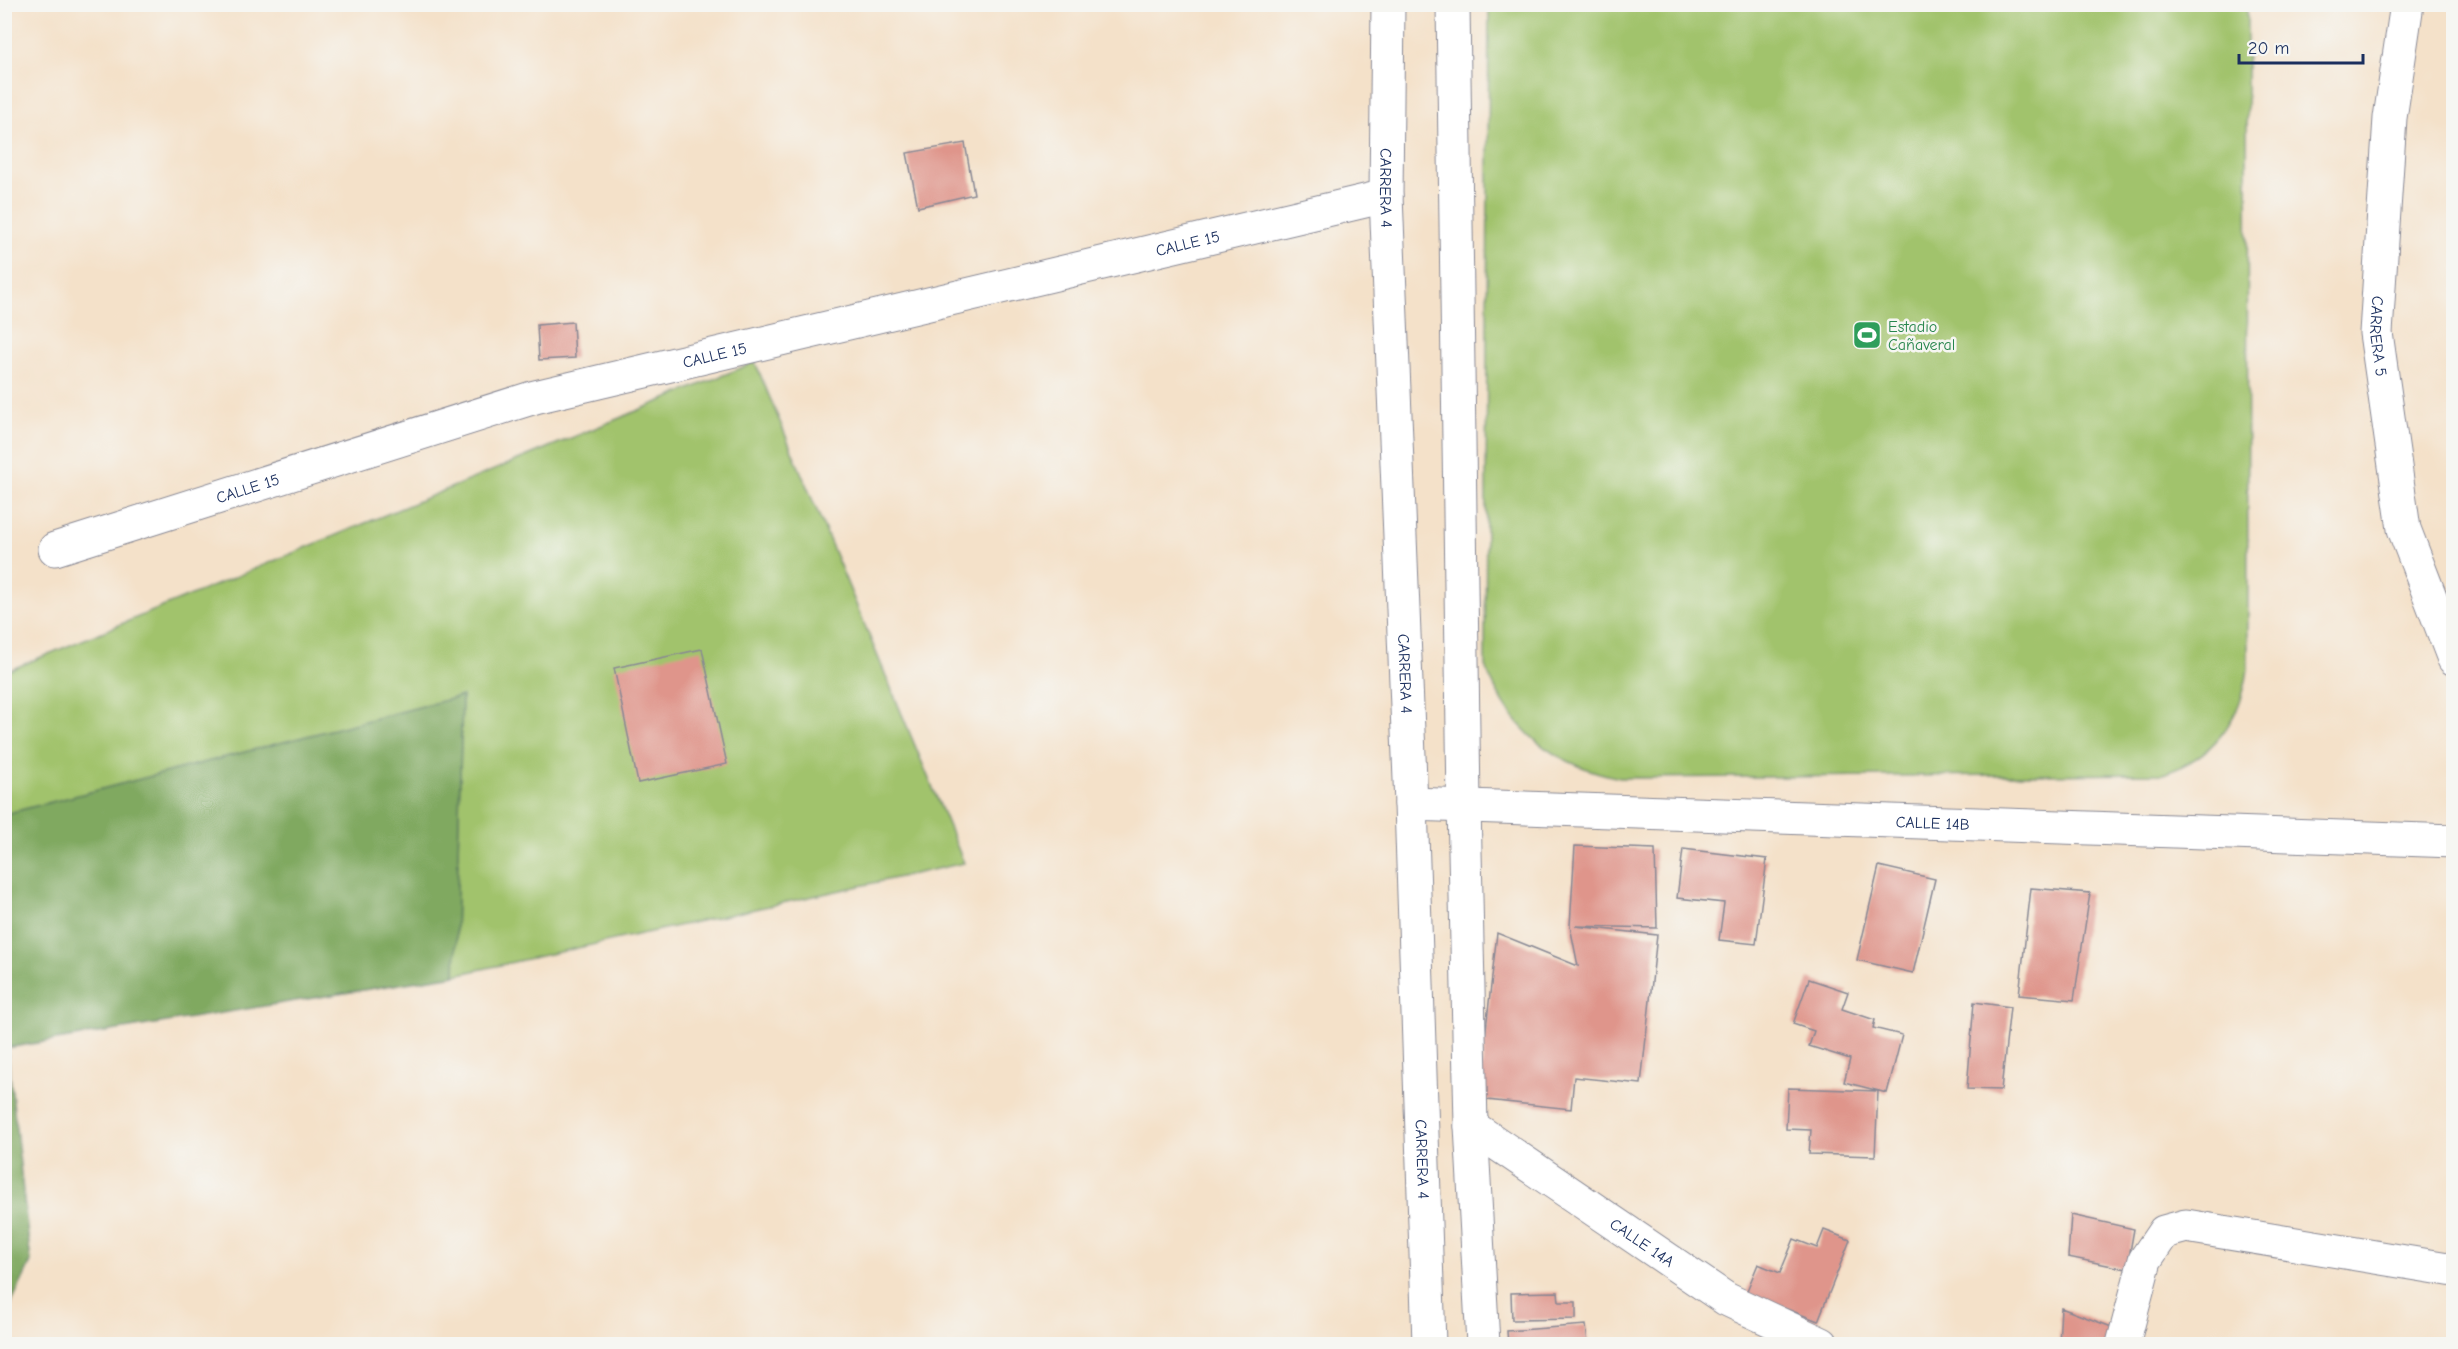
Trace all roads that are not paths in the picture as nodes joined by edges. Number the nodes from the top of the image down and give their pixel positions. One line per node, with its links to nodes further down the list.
1 (1388, 4): 4 (street, CARRERA 4)
2 (1453, 4): 8 (street)
3 (2407, 4): 6 (street, CARRERA 5)
4 (1386, 196): 5 (street, CALLE 15); 7 (street, CARRERA 4)
5 (55, 549)
6 (2454, 659)
7 (1411, 804): 8 (street, CALLE 14B); 12 (street, CARRERA 4)
8 (1464, 805): 9 (street, CALLE 14B); 10 (street)
9 (2454, 841)
10 (1471, 1126): 13 (street); 14 (street, CALLE 14A)
11 (2454, 1270): 15 (street)
12 (1429, 1344)
13 (1483, 1344)
14 (1822, 1344)
15 (2123, 1344)

